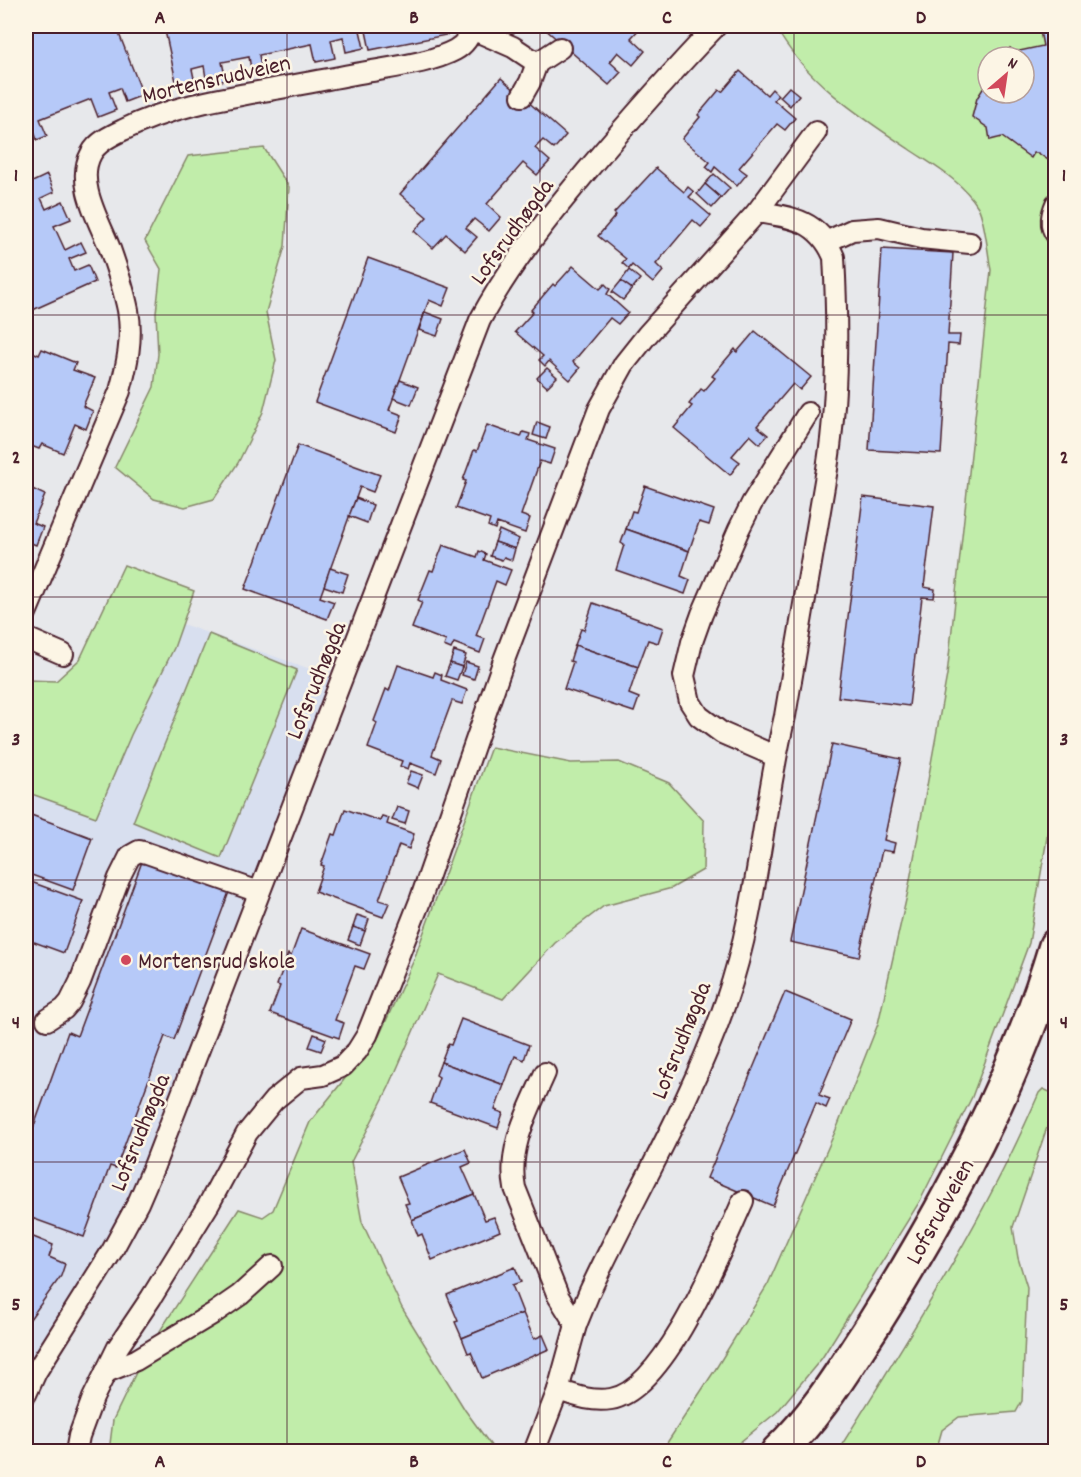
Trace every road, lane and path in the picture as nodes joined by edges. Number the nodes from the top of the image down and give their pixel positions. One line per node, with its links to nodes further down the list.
1 (716, 26): 17 (lane, Lofsrudhøgda)
2 (472, 27): 4 (lane); 13 (lane, Mortensrudveien)
3 (560, 48): 4 (lane)
4 (537, 63): 5 (lane)
5 (522, 96)
6 (816, 132): 8 (lane)
7 (1056, 204): 9 (lane)
8 (757, 212): 10 (lane); 24 (lane)
9 (1056, 234)
10 (828, 241): 11 (lane); 16 (lane, Lofsrudhøgda)
11 (970, 243)
12 (808, 413): 16 (lane)
13 (26, 613)
14 (26, 638): 15 (lane)
15 (63, 654)
16 (775, 756): 23 (lane, Lofsrudhøgda)
17 (260, 892): 19 (lane); 26 (lane, Lofsrudhøgda)
18 (1056, 946): 29 (street, Lofsrudveien)
19 (47, 1020)
20 (545, 1073): 23 (lane)
21 (743, 1200): 25 (lane)
22 (272, 1266): 24 (lane)
23 (576, 1325): 25 (lane, Lofsrudhøgda)
24 (106, 1371): 27 (lane)
25 (558, 1390): 28 (lane, Lofsrudhøgda)
26 (26, 1394)
27 (76, 1452)
28 (534, 1452)
29 (778, 1452)

